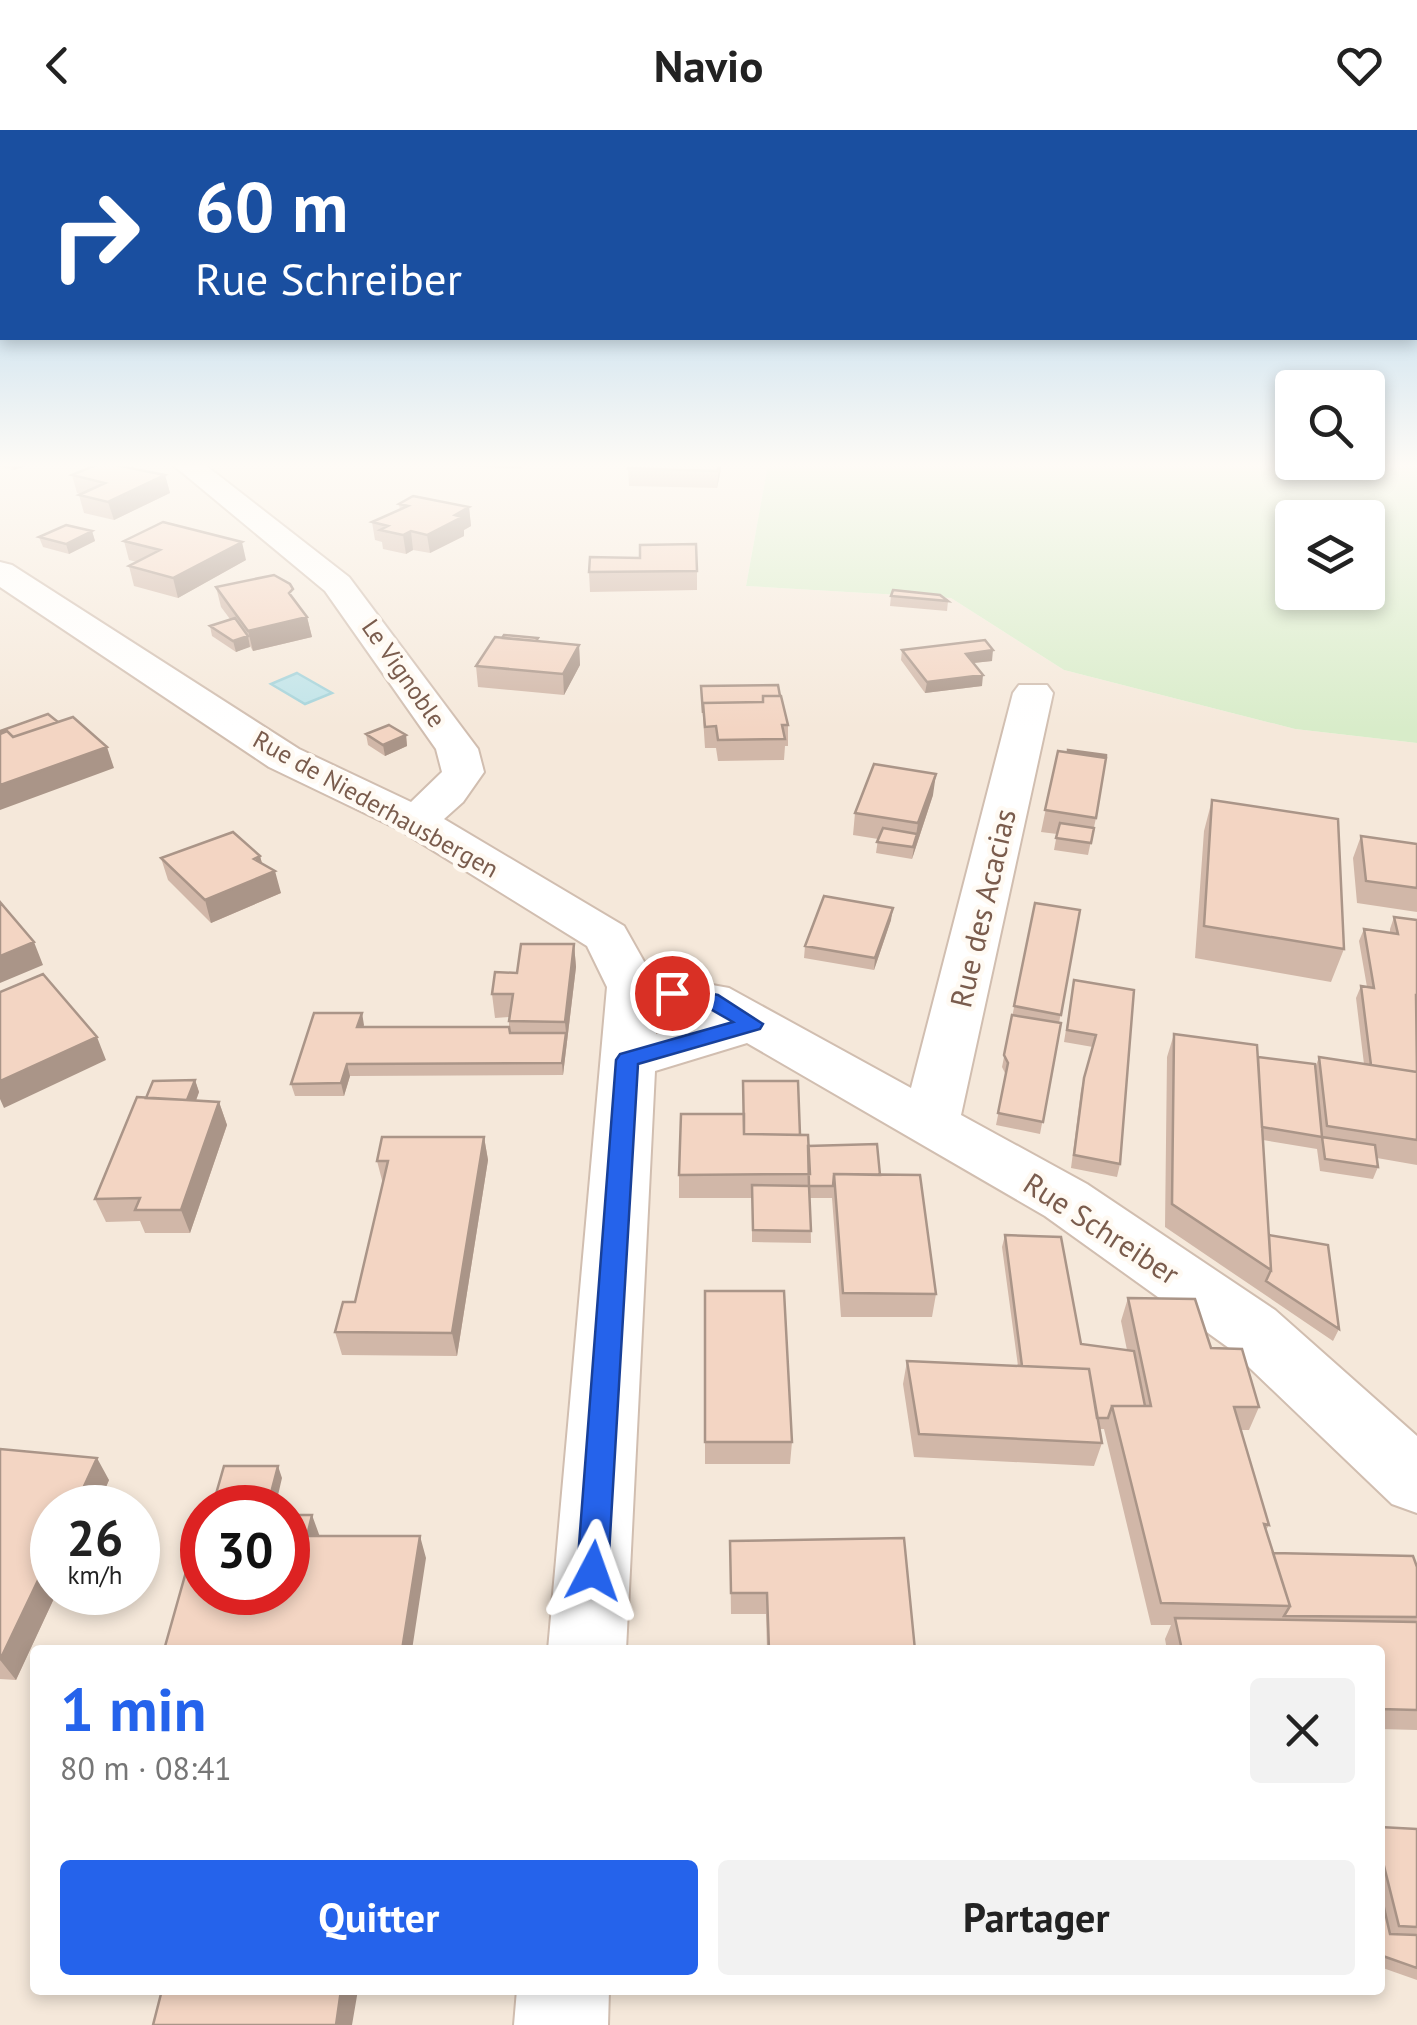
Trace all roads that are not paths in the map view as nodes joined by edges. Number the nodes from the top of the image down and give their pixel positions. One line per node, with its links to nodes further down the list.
1 (297, 552): 4 (street, Le Vignoble)
2 (0, 572): 4 (street, Rue de Niederhausbergen)
3 (1033, 694): 8 (street, Rue des Acacias)
4 (416, 821): 5 (street, Rue de Niederhausbergen)
5 (633, 986): 6 (street, Rue Schreiber); 7 (street)
6 (752, 1024): 7 (street); 8 (street, Rue Schreiber)
7 (628, 1060): 10 (street)
8 (931, 1122): 9 (street, Rue Schreiber)
9 (1417, 1482)
10 (587, 1645)
11 (563, 1995): 12 (street)
12 (560, 2025)

